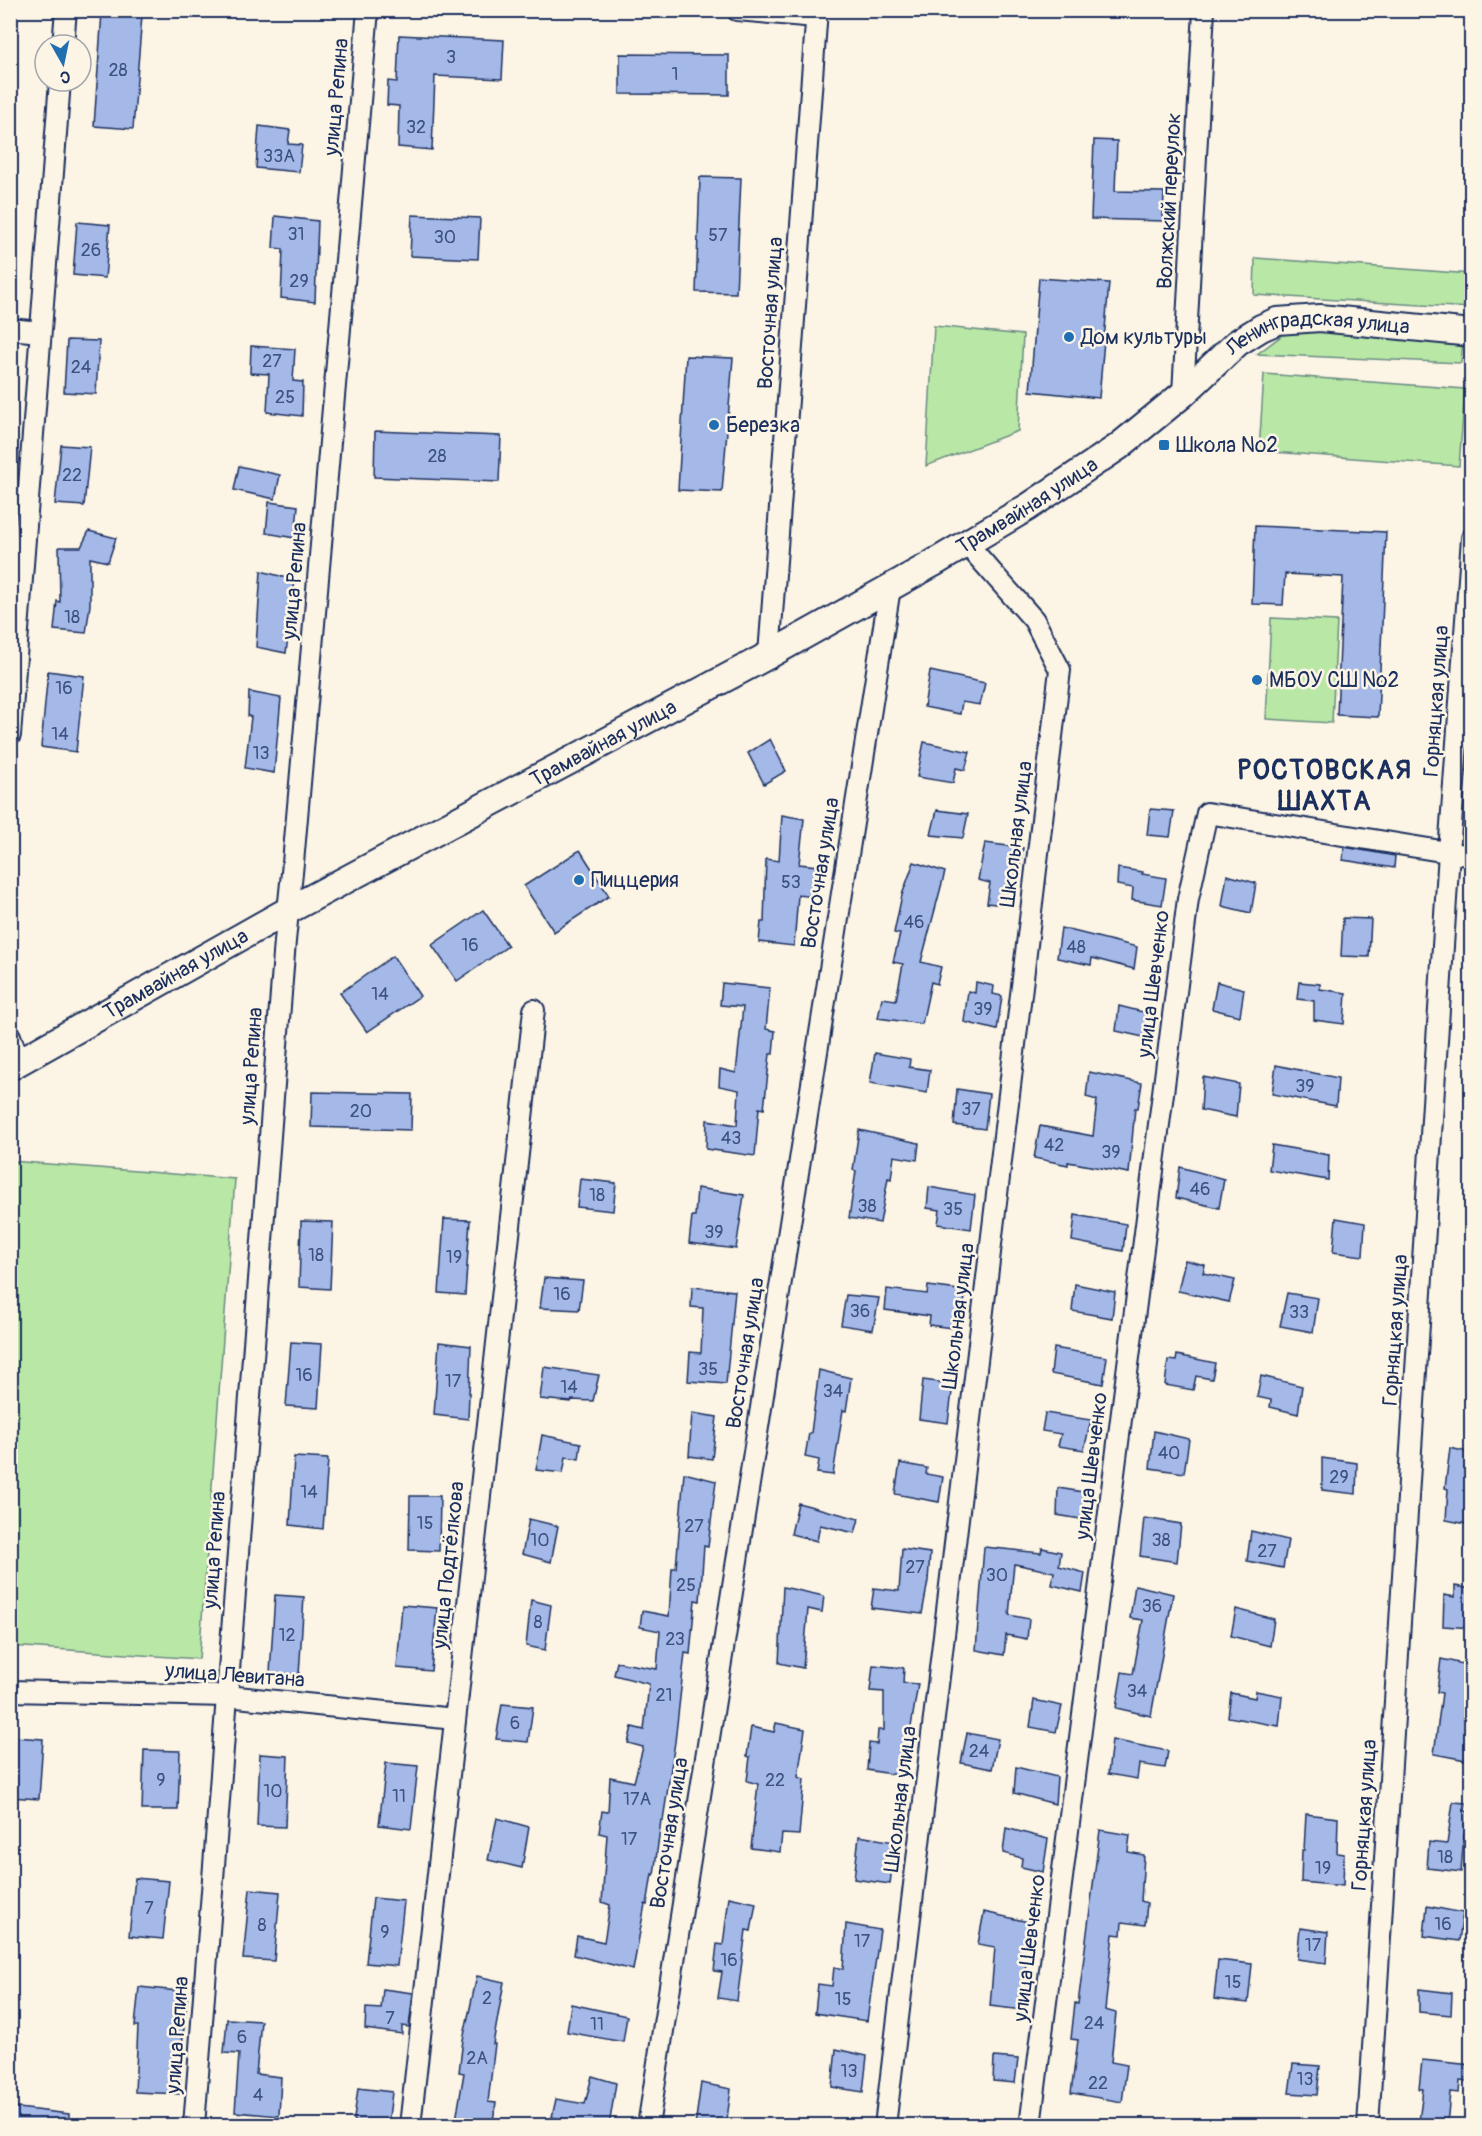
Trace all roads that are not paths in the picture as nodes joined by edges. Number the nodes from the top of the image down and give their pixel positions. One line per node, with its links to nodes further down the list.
1 (66, 10): 6 (street)
2 (368, 10): 19 (street, улица Репина)
3 (737, 10): 5 (street)
4 (1204, 10): 11 (street, Волжский переулок)
5 (816, 14): 15 (street, Восточная улица)
6 (64, 33)
7 (59, 93): 9 (street)
8 (10, 329): 9 (street)
9 (40, 332): 16 (street)
10 (1472, 333): 11 (street, Ленинградская улица)
11 (1183, 394): 13 (street, Трамвайная улица)
12 (1472, 538): 17 (street, Горняцкая улица)
13 (967, 544): 14 (street, Трамвайная улица); 29 (street, Школьная улица)
14 (890, 588): 15 (street, Трамвайная улица); 28 (street, Восточная улица)
15 (769, 655): 19 (street, Трамвайная улица)
16 (10, 735)
17 (1449, 852): 18 (street); 30 (street, улица Шевченко); 31 (street, Горняцкая улица)
18 (1472, 856)
19 (287, 911): 22 (street, Трамвайная улица); 24 (street, улица Репина)
20 (534, 1010): 25 (street, улица Подтёлкова)
21 (10, 1036): 22 (street)
22 (15, 1064)
23 (10, 1690): 24 (street, улица Левитана)
24 (227, 1696): 25 (street, улица Левитана); 26 (street, улица Репина)
25 (455, 1719): 27 (street, улица Подтёлкова)
26 (194, 2126)
27 (410, 2126)
28 (648, 2126)
29 (885, 2126)
30 (1030, 2126)
31 (1368, 2126)

